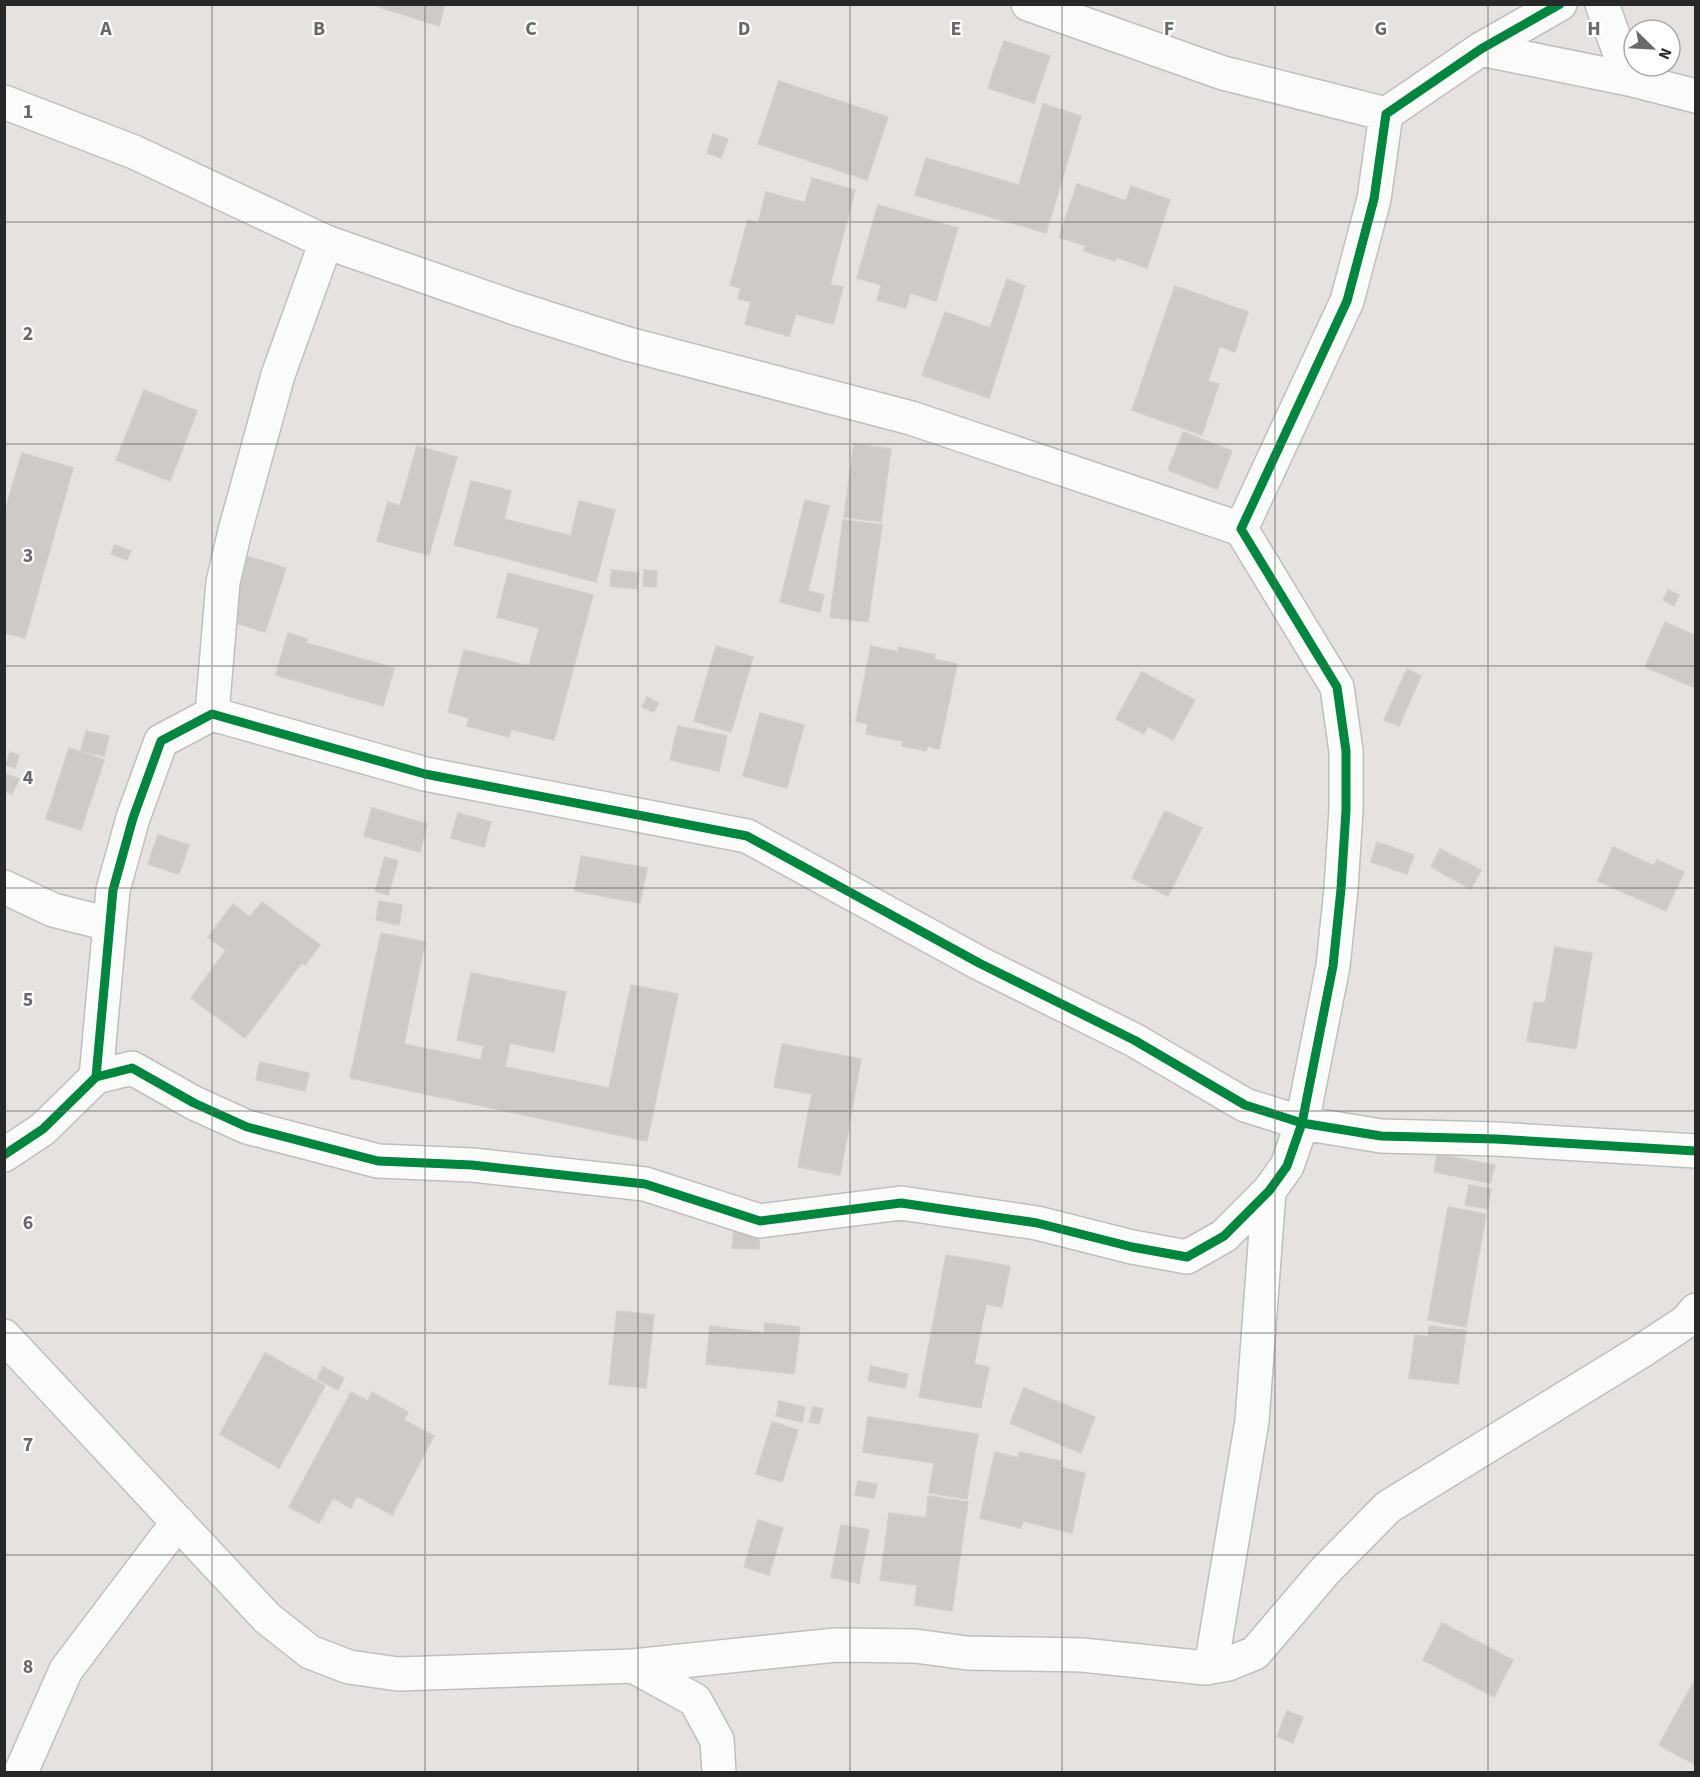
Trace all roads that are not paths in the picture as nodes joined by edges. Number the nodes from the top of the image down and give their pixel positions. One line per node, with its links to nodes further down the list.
1 (1028, 4): 8 (street)
2 (1560, 4): 4 (street)
3 (1602, 4): 5 (street)
4 (1481, 49): 5 (street); 8 (street)
5 (1629, 79): 6 (street)
6 (1695, 96)
7 (4, 102): 9 (street)
8 (1386, 114): 10 (street)
9 (326, 242): 10 (street); 11 (street)
10 (1241, 529): 15 (street)
11 (212, 714): 13 (street); 15 (street)
12 (4, 887): 13 (street)
13 (110, 924): 14 (street)
14 (96, 1077): 17 (street); 18 (street)
15 (1302, 1123): 16 (street); 18 (street)
16 (1695, 1150)
17 (4, 1155)
18 (1269, 1191): 23 (street)
19 (1695, 1310): 23 (street)
20 (4, 1336): 21 (street)
21 (178, 1522): 22 (street); 24 (street)
22 (633, 1666): 23 (street); 25 (street)
23 (1211, 1667)
24 (21, 1773)
25 (719, 1773)

